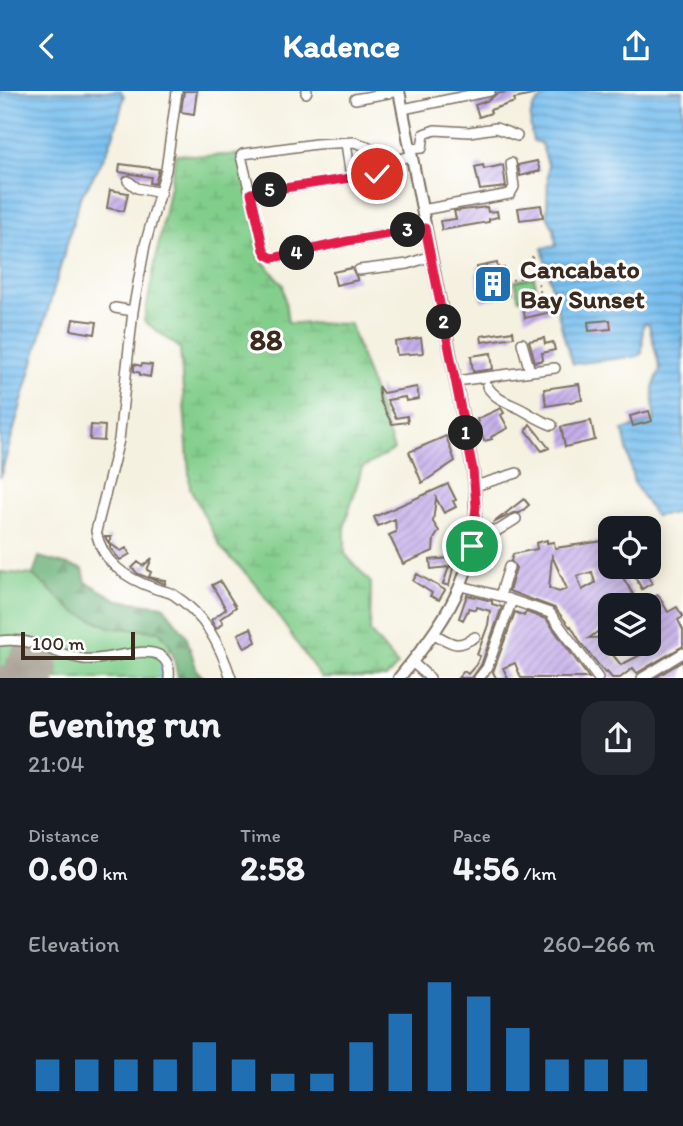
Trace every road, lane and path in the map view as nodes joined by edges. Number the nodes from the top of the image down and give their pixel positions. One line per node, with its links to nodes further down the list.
1 (177, 91): 13 (street)
2 (399, 91): 4 (street); 5 (main road)
3 (490, 91): 5 (street)
4 (355, 99)
5 (403, 110): 8 (main road)
6 (517, 136): 8 (street)
7 (346, 143): 9 (street); 11 (street); 14 (street)
8 (411, 152): 9 (street); 15 (main road)
9 (388, 162): 11 (street)
10 (511, 163): 15 (street)
11 (351, 178): 14 (street)
12 (128, 181): 13 (street)
13 (161, 193): 24 (street)
14 (251, 193): 16 (street)
15 (422, 210): 16 (main road)
16 (425, 228): 18 (main road)
17 (532, 255): 20 (path)
18 (431, 256): 19 (street); 28 (main road)
19 (359, 271)
20 (537, 275): 21 (path); 22 (path)
21 (512, 280)
22 (541, 295)
23 (115, 308): 24 (street)
24 (133, 311): 47 (street)
25 (522, 343): 27 (street)
26 (555, 369): 27 (street)
27 (530, 371): 28 (street)
28 (456, 381): 32 (main road)
29 (488, 386): 30 (street)
30 (552, 425)
31 (517, 473): 32 (street)
32 (475, 486): 34 (main road)
33 (516, 519): 34 (street)
34 (475, 529): 36 (main road)
35 (509, 567): 37 (street)
36 (461, 586): 37 (street); 39 (main road)
37 (500, 596): 38 (street)
38 (512, 600): 44 (street); 51 (street)
39 (434, 634): 40 (street); 43 (main road)
40 (475, 638)
41 (0, 641): 46 (street)
42 (683, 653): 52 (street)
43 (412, 662): 45 (street); 48 (main road)
44 (487, 668): 49 (street); 50 (street)
45 (426, 677)
46 (169, 678)
47 (231, 678)
48 (399, 678)
49 (479, 678)
50 (491, 678)
51 (598, 678)
52 (642, 678)

